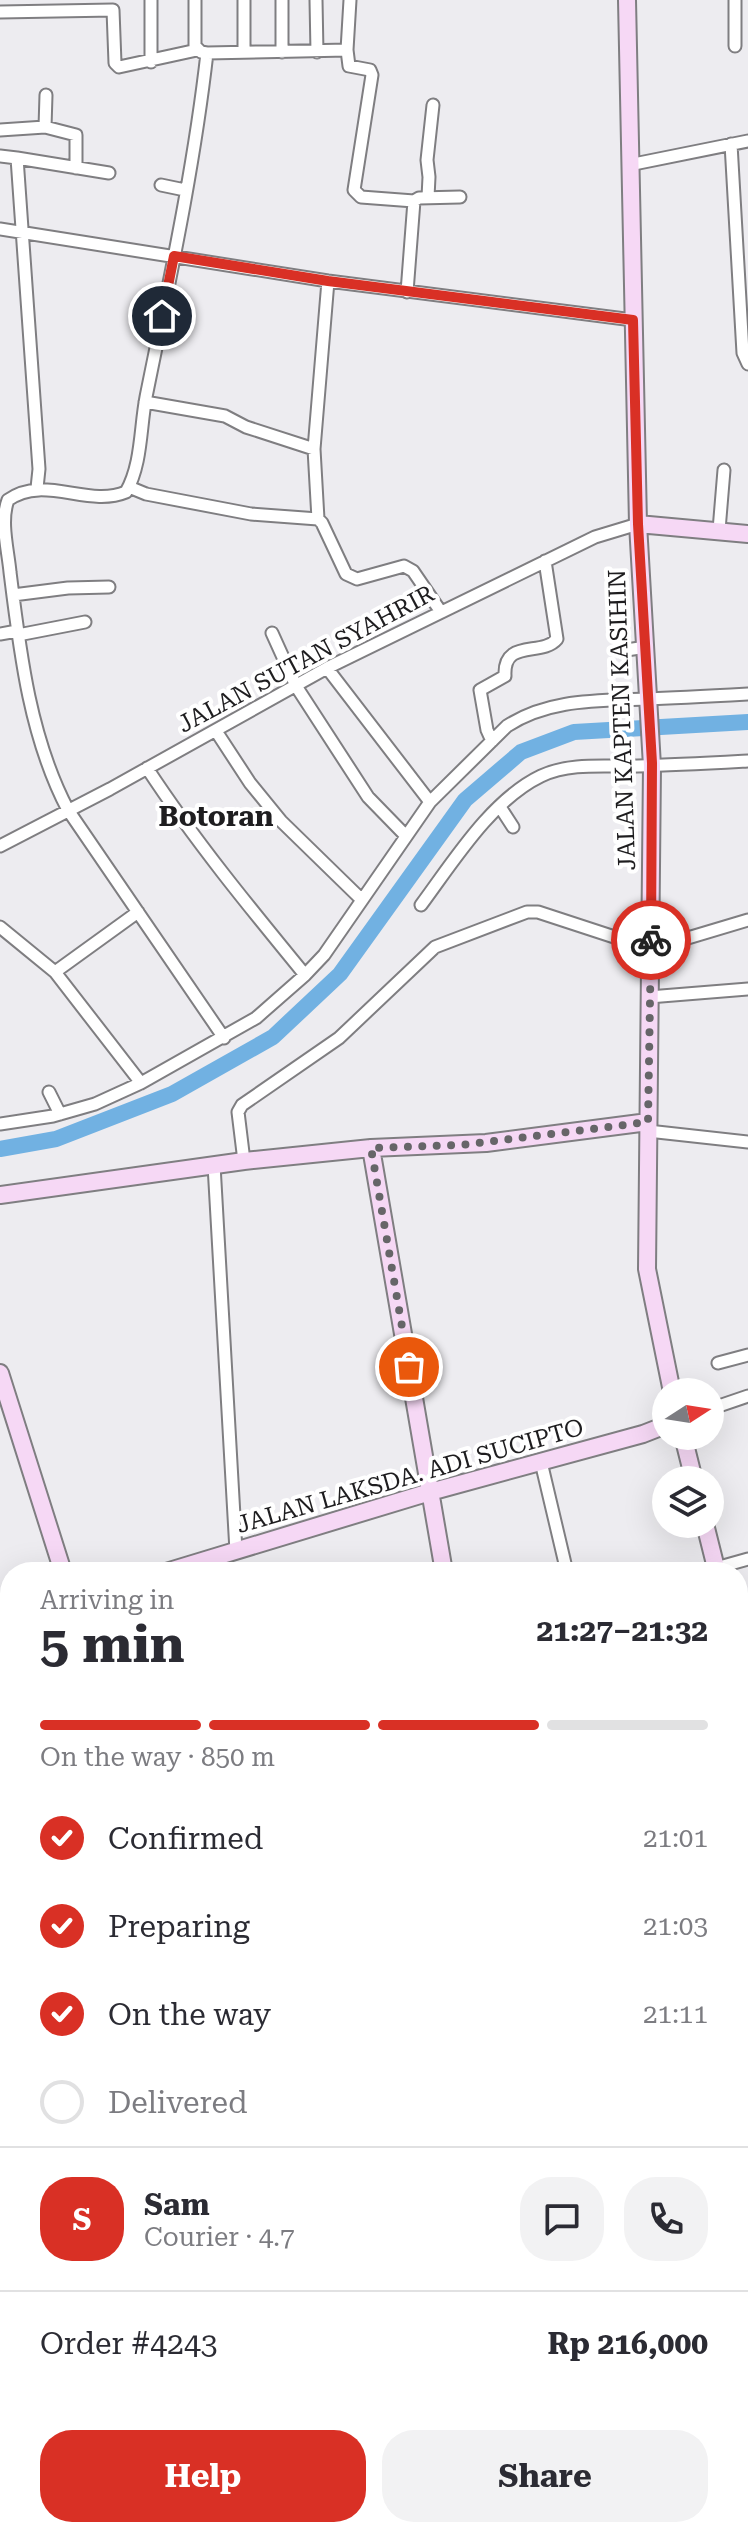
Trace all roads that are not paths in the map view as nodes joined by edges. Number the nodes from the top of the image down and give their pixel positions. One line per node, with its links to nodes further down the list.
1 (151, 0): 19 (street)
2 (195, 0): 15 (street)
3 (244, 0): 16 (street)
4 (282, 0): 17 (street)
5 (316, 0): 18 (street)
6 (350, 0): 14 (street)
7 (627, 0): 28 (main road, JALAN KAPTEN KASIHIN)
8 (735, 0): 13 (street)
9 (113, 5): 11 (street); 19 (street)
10 (43, 6): 11 (street); 12 (street)
11 (80, 6)
12 (0, 12)
13 (735, 46)
14 (347, 50): 18 (street); 35 (street)
15 (202, 51): 16 (street); 19 (street); 32 (street)
16 (244, 52): 17 (street)
17 (282, 52): 18 (street)
18 (317, 52)
19 (151, 62)
20 (46, 95): 22 (street)
21 (433, 105): 33 (street)
22 (45, 127): 23 (street); 29 (street)
23 (0, 130)
24 (748, 141): 25 (street)
25 (731, 144): 28 (street); 42 (street)
26 (0, 156): 27 (street)
27 (17, 158): 29 (street); 37 (street)
28 (629, 165): 41 (main road, JALAN KAPTEN KASIHIN)
29 (76, 168): 30 (street)
30 (109, 173)
31 (161, 185): 32 (street)
32 (185, 190): 38 (street)
33 (428, 197): 34 (street); 35 (street)
34 (460, 197)
35 (414, 201): 40 (street)
36 (0, 229): 37 (street)
37 (21, 232): 38 (street); 46 (street)
38 (174, 256): 39 (street); 43 (street)
39 (328, 281): 40 (street); 44 (street)
40 (407, 292): 41 (street)
41 (633, 320): 49 (main road, JALAN KAPTEN KASIHIN)
42 (748, 364)
43 (145, 402): 44 (street); 47 (street)
44 (314, 449): 48 (street)
45 (724, 470): 50 (street)
46 (37, 488): 47 (street); 54 (street)
47 (127, 489): 48 (street)
48 (318, 519): 55 (street)
49 (638, 524): 50 (main road); 52 (street, JALAN SUTAN SYAHRIR); 60 (main road, JALAN KAPTEN KASIHIN)
50 (719, 530): 51 (main road)
51 (748, 534)
52 (545, 561): 55 (street, JALAN SUTAN SYAHRIR); 67 (street)
53 (109, 587): 54 (street)
54 (13, 595): 57 (street)
55 (441, 612): 62 (street, JALAN SUTAN SYAHRIR)
56 (85, 622): 57 (street)
57 (18, 633): 59 (street); 73 (street)
58 (272, 633): 63 (street)
59 (0, 634)
60 (646, 647): 61 (street); 65 (main road, JALAN KAPTEN KASIHIN)
61 (620, 651)
62 (327, 668): 63 (street, JALAN SUTAN SYAHRIR); 71 (street)
63 (296, 686): 66 (street, JALAN SUTAN SYAHRIR); 75 (street)
64 (748, 694): 65 (street)
65 (649, 703): 67 (street); 69 (main road, JALAN KAPTEN KASIHIN)
66 (216, 731): 70 (street, JALAN SUTAN SYAHRIR); 77 (street)
67 (492, 741): 71 (street)
68 (748, 761): 69 (street)
69 (652, 764): 72 (street); 82 (main road, JALAN KAPTEN KASIHIN)
70 (147, 768): 73 (street, JALAN SUTAN SYAHRIR); 84 (street)
71 (430, 802): 75 (street)
72 (500, 807): 74 (street); 78 (street)
73 (68, 810): 76 (street, JALAN SUTAN SYAHRIR); 79 (street)
74 (513, 827)
75 (405, 835): 77 (street)
76 (0, 846)
77 (362, 900): 84 (street)
78 (421, 905)
79 (138, 912): 83 (street); 87 (street)
80 (748, 920): 82 (street)
81 (0, 927): 83 (street)
82 (651, 949): 86 (main road, JALAN KAPTEN KASIHIN); 95 (street)
83 (55, 972): 88 (street)
84 (305, 975): 87 (street)
85 (748, 989): 86 (street)
86 (649, 997): 92 (main road, JALAN KAPTEN KASIHIN)
87 (224, 1038): 88 (street)
88 (141, 1083): 90 (street)
89 (49, 1092): 90 (street)
90 (60, 1114): 91 (street)
91 (0, 1124)
92 (648, 1126): 93 (street); 94 (main road); 101 (main road, JALAN KAPTEN KASIHIN)
93 (748, 1142)
94 (371, 1148): 95 (main road); 106 (main road)
95 (244, 1161): 96 (main road)
96 (214, 1165): 97 (main road); 108 (street)
97 (0, 1195)
98 (748, 1355): 99 (street)
99 (718, 1363)
100 (0, 1373): 109 (main road)
101 (669, 1378)
102 (748, 1396): 103 (street)
103 (724, 1404)
104 (652, 1429): 105 (main road, JALAN LAKSDA. ADI SUCIPTO)
105 (541, 1462): 106 (main road, JALAN LAKSDA. ADI SUCIPTO); 112 (street)
106 (430, 1492): 108 (main road, JALAN LAKSDA. ADI SUCIPTO); 111 (main road)
107 (708, 1538): 113 (main road)
108 (236, 1551): 110 (main road, JALAN LAKSDA. ADI SUCIPTO)
109 (60, 1562)
110 (199, 1562)
111 (442, 1562)
112 (565, 1562)
113 (714, 1562)

